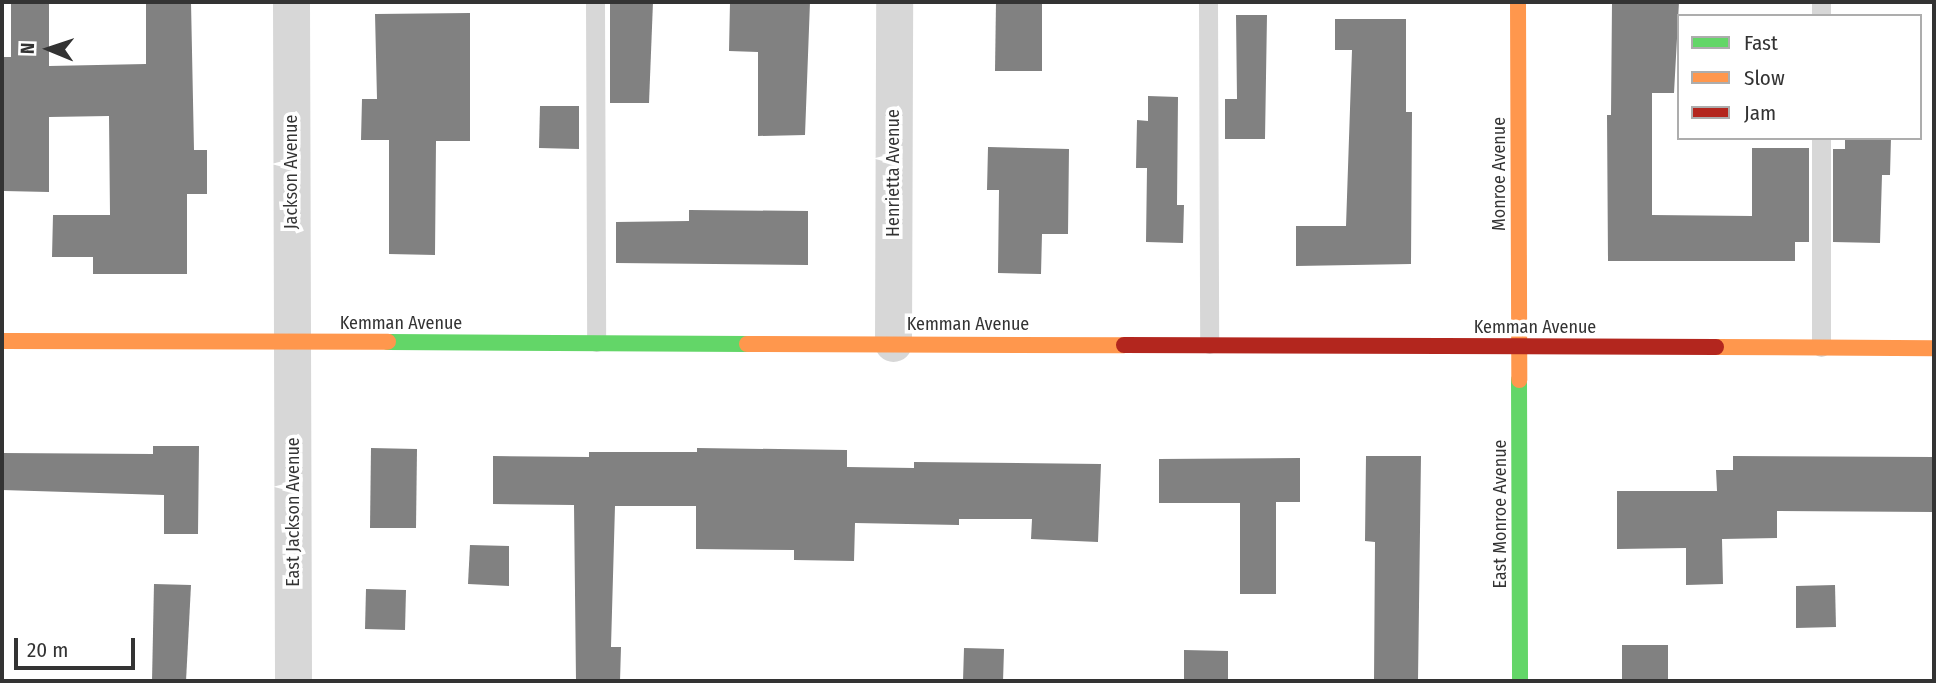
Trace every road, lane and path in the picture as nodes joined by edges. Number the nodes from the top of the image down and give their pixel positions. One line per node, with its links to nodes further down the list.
1 (291, 2): 8 (street, Jackson Avenue)
2 (595, 2): 9 (lane)
3 (894, 2): 10 (street, Henrietta Avenue)
4 (1208, 2): 11 (lane)
5 (1518, 2): 12 (street, Monroe Avenue)
6 (1821, 140): 13 (lane)
7 (2, 341): 8 (street, Kemman Avenue)
8 (293, 342): 9 (street, Kemman Avenue); 15 (street, East Jackson Avenue)
9 (596, 342): 10 (street, Kemman Avenue)
10 (892, 343): 11 (street, Kemman Avenue)
11 (1209, 344): 12 (street, Kemman Avenue)
12 (1519, 346): 13 (street, Kemman Avenue); 16 (street, East Monroe Avenue)
13 (1821, 347): 14 (street, Kemman Avenue)
14 (1934, 348)
15 (293, 681)
16 (1520, 681)

